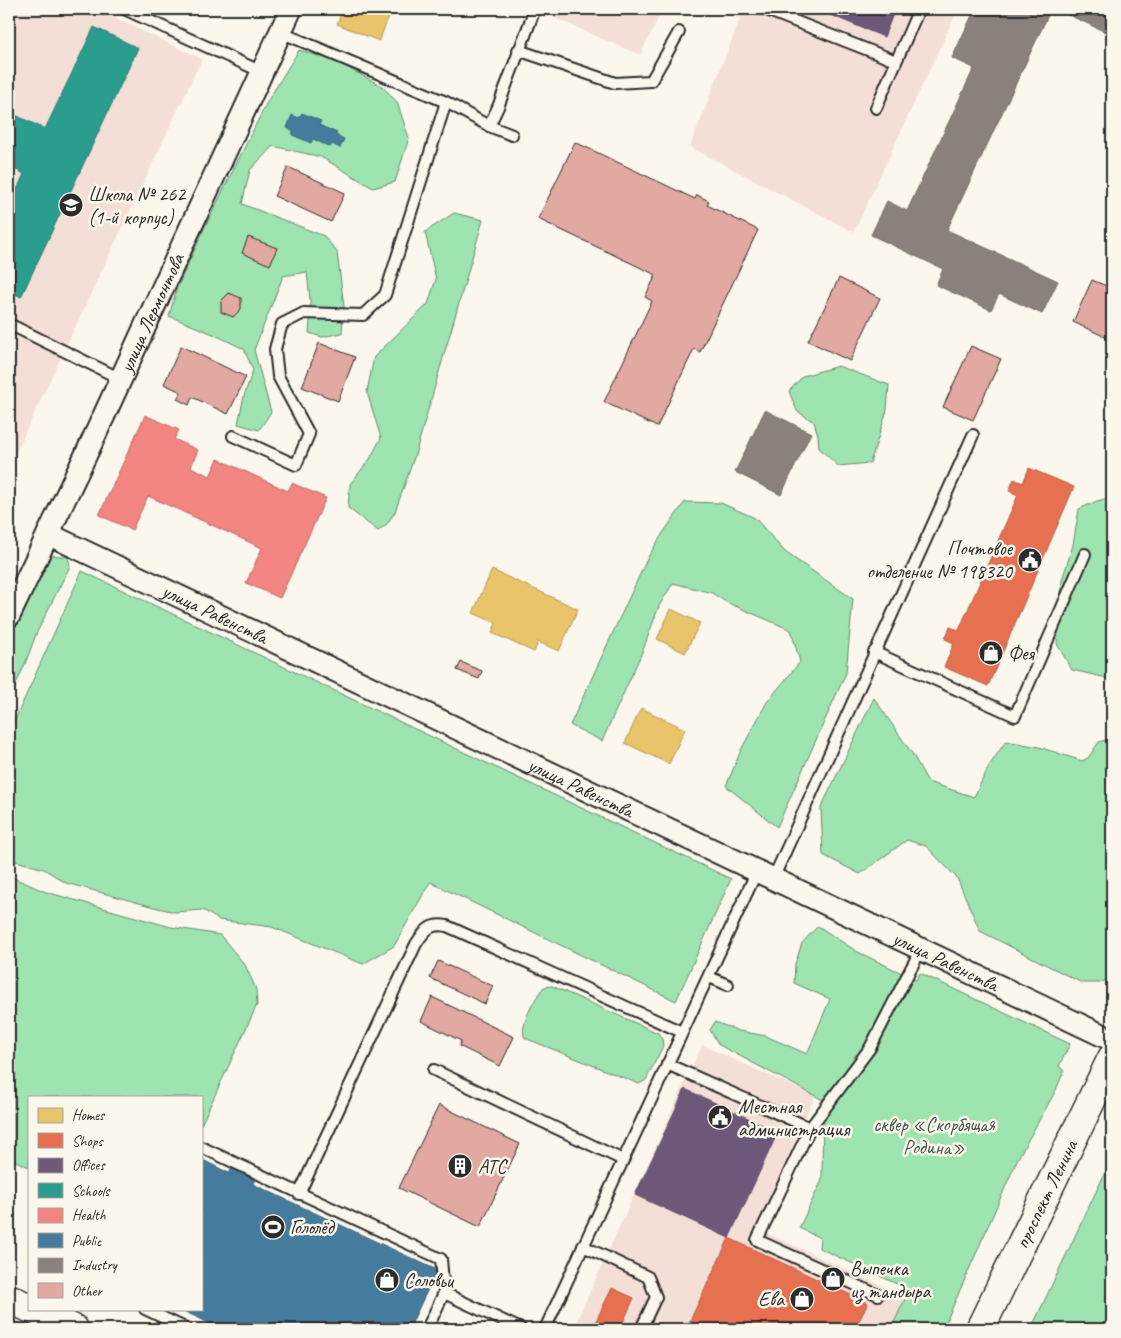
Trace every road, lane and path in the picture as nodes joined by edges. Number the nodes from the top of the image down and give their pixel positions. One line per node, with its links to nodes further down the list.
1 (124, 9): 10 (lane)
2 (291, 9): 6 (street, улица Лермонтова)
3 (535, 9): 8 (lane)
4 (764, 9): 9 (lane)
5 (919, 9): 9 (lane)
6 (280, 32): 10 (street, улица Лермонтова); 11 (lane)
7 (679, 32): 8 (lane)
8 (518, 50): 13 (lane)
9 (896, 61): 12 (lane)
10 (262, 72): 16 (street, улица Лермонтова)
11 (446, 102): 13 (lane); 17 (lane)
12 (876, 108)
13 (490, 126): 14 (lane)
14 (512, 135)
15 (9, 324): 16 (lane)
16 (121, 379): 19 (street, улица Лермонтова)
17 (233, 436)
18 (973, 436): 22 (lane)
19 (48, 534): 21 (street, улица Лермонтова); 23 (street, улица Равенства)
20 (1085, 554): 22 (lane)
21 (9, 616)
22 (874, 652): 23 (lane)
23 (765, 875): 24 (street, улица Равенства); 25 (lane)
24 (921, 949): 28 (street, улица Равенства); 32 (lane)
25 (709, 977): 26 (lane); 27 (lane)
26 (728, 985)
27 (682, 1032): 30 (lane); 35 (lane)
28 (1112, 1040)
29 (1112, 1058): 49 (main road, проспект Ленина)
30 (667, 1064): 32 (lane); 34 (lane)
31 (434, 1070): 34 (lane)
32 (810, 1128): 38 (lane)
33 (202, 1147): 35 (lane)
34 (623, 1160): 36 (lane)
35 (298, 1194): 37 (lane)
36 (583, 1246): 47 (lane); 48 (lane)
37 (444, 1293): 45 (lane); 46 (lane)
38 (878, 1295)
39 (9, 1298): 40 (main road)
40 (28, 1308)
41 (32, 1310): 43 (main road)
42 (147, 1310): 44 (lane)
43 (74, 1329)
44 (187, 1329)
45 (427, 1329)
46 (521, 1329)
47 (545, 1329)
48 (641, 1329)
49 (980, 1329)

